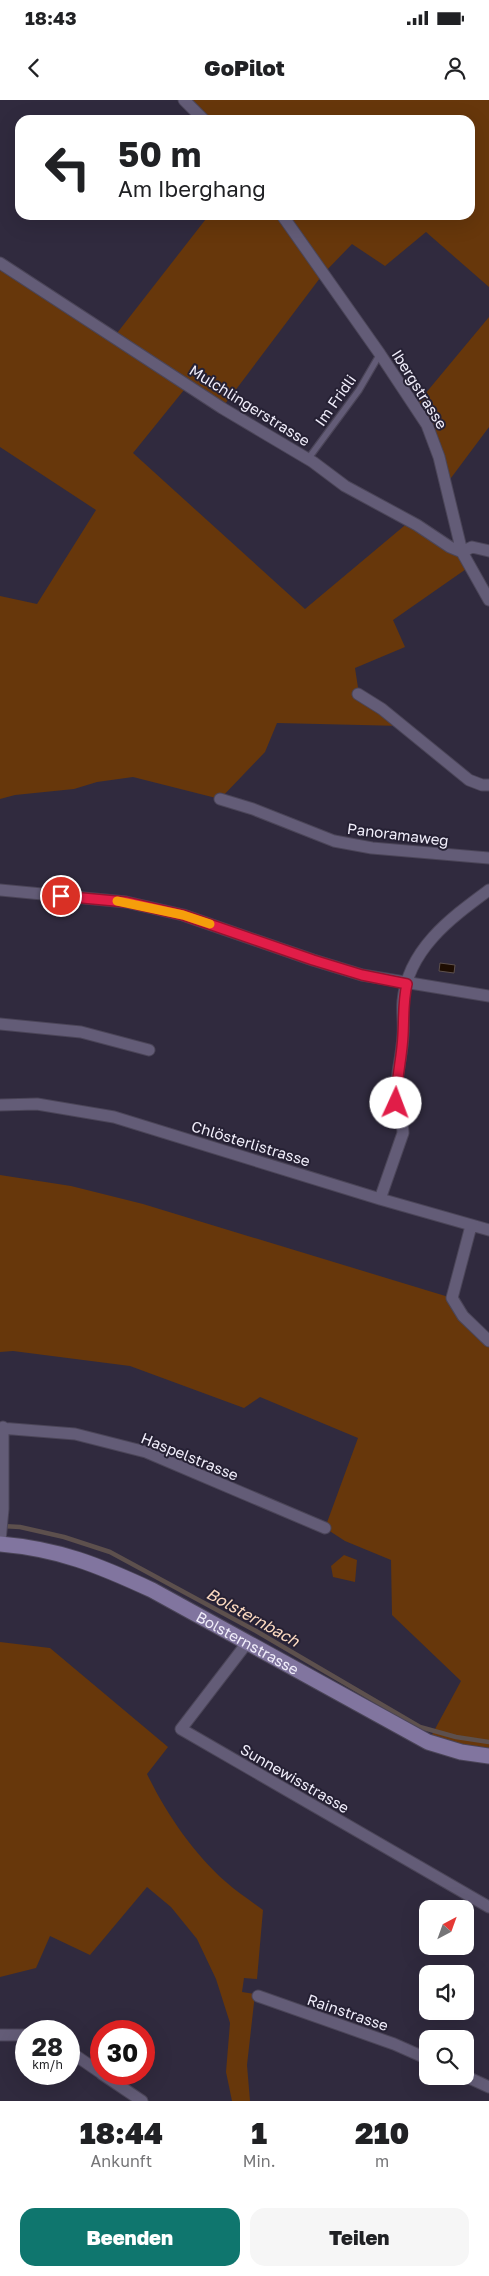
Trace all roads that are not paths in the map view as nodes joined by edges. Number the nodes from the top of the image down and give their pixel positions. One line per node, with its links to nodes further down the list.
1 (184, 100): 2 (street)
2 (199, 115)
3 (286, 220): 5 (street, Ibergstrasse)
4 (0, 263): 6 (street, Mulchlingerstrasse)
5 (380, 354): 6 (lane, Im Fridli); 8 (street, Ibergstrasse)
6 (308, 459): 8 (street, Mulchlingerstrasse)
7 (489, 551): 8 (street)
8 (462, 552): 9 (street, Ibergstrasse)
9 (489, 600)
10 (358, 694): 11 (street)
11 (489, 785)
12 (220, 800): 13 (street, Panoramaweg)
13 (489, 858)
14 (0, 890): 16 (street)
15 (489, 890): 16 (street)
16 (407, 984): 17 (street); 21 (street)
17 (489, 996)
18 (0, 1024): 19 (street)
19 (148, 1050)
20 (0, 1105): 21 (street, Chlösterlistrasse)
21 (380, 1199): 22 (street, Chlösterlistrasse)
22 (471, 1226): 23 (street, Chlösterlistrasse); 24 (street)
23 (489, 1230)
24 (489, 1341)
25 (2, 1428): 26 (street, Haspelstrasse); 27 (street, Haspelstrasse)
26 (325, 1528)
27 (0, 1539): 28 (street, Bolsternstrasse)
28 (247, 1643): 29 (street, Bolsternstrasse); 30 (street, Sunnewisstrasse)
29 (489, 1756)
30 (489, 1907)
31 (258, 1996): 34 (street, Rainstrasse)
32 (0, 2035): 33 (street)
33 (15, 2035)
34 (419, 2055)
35 (474, 2080): 37 (street)
36 (118, 2085): 38 (street)
37 (489, 2087)
38 (142, 2101)

